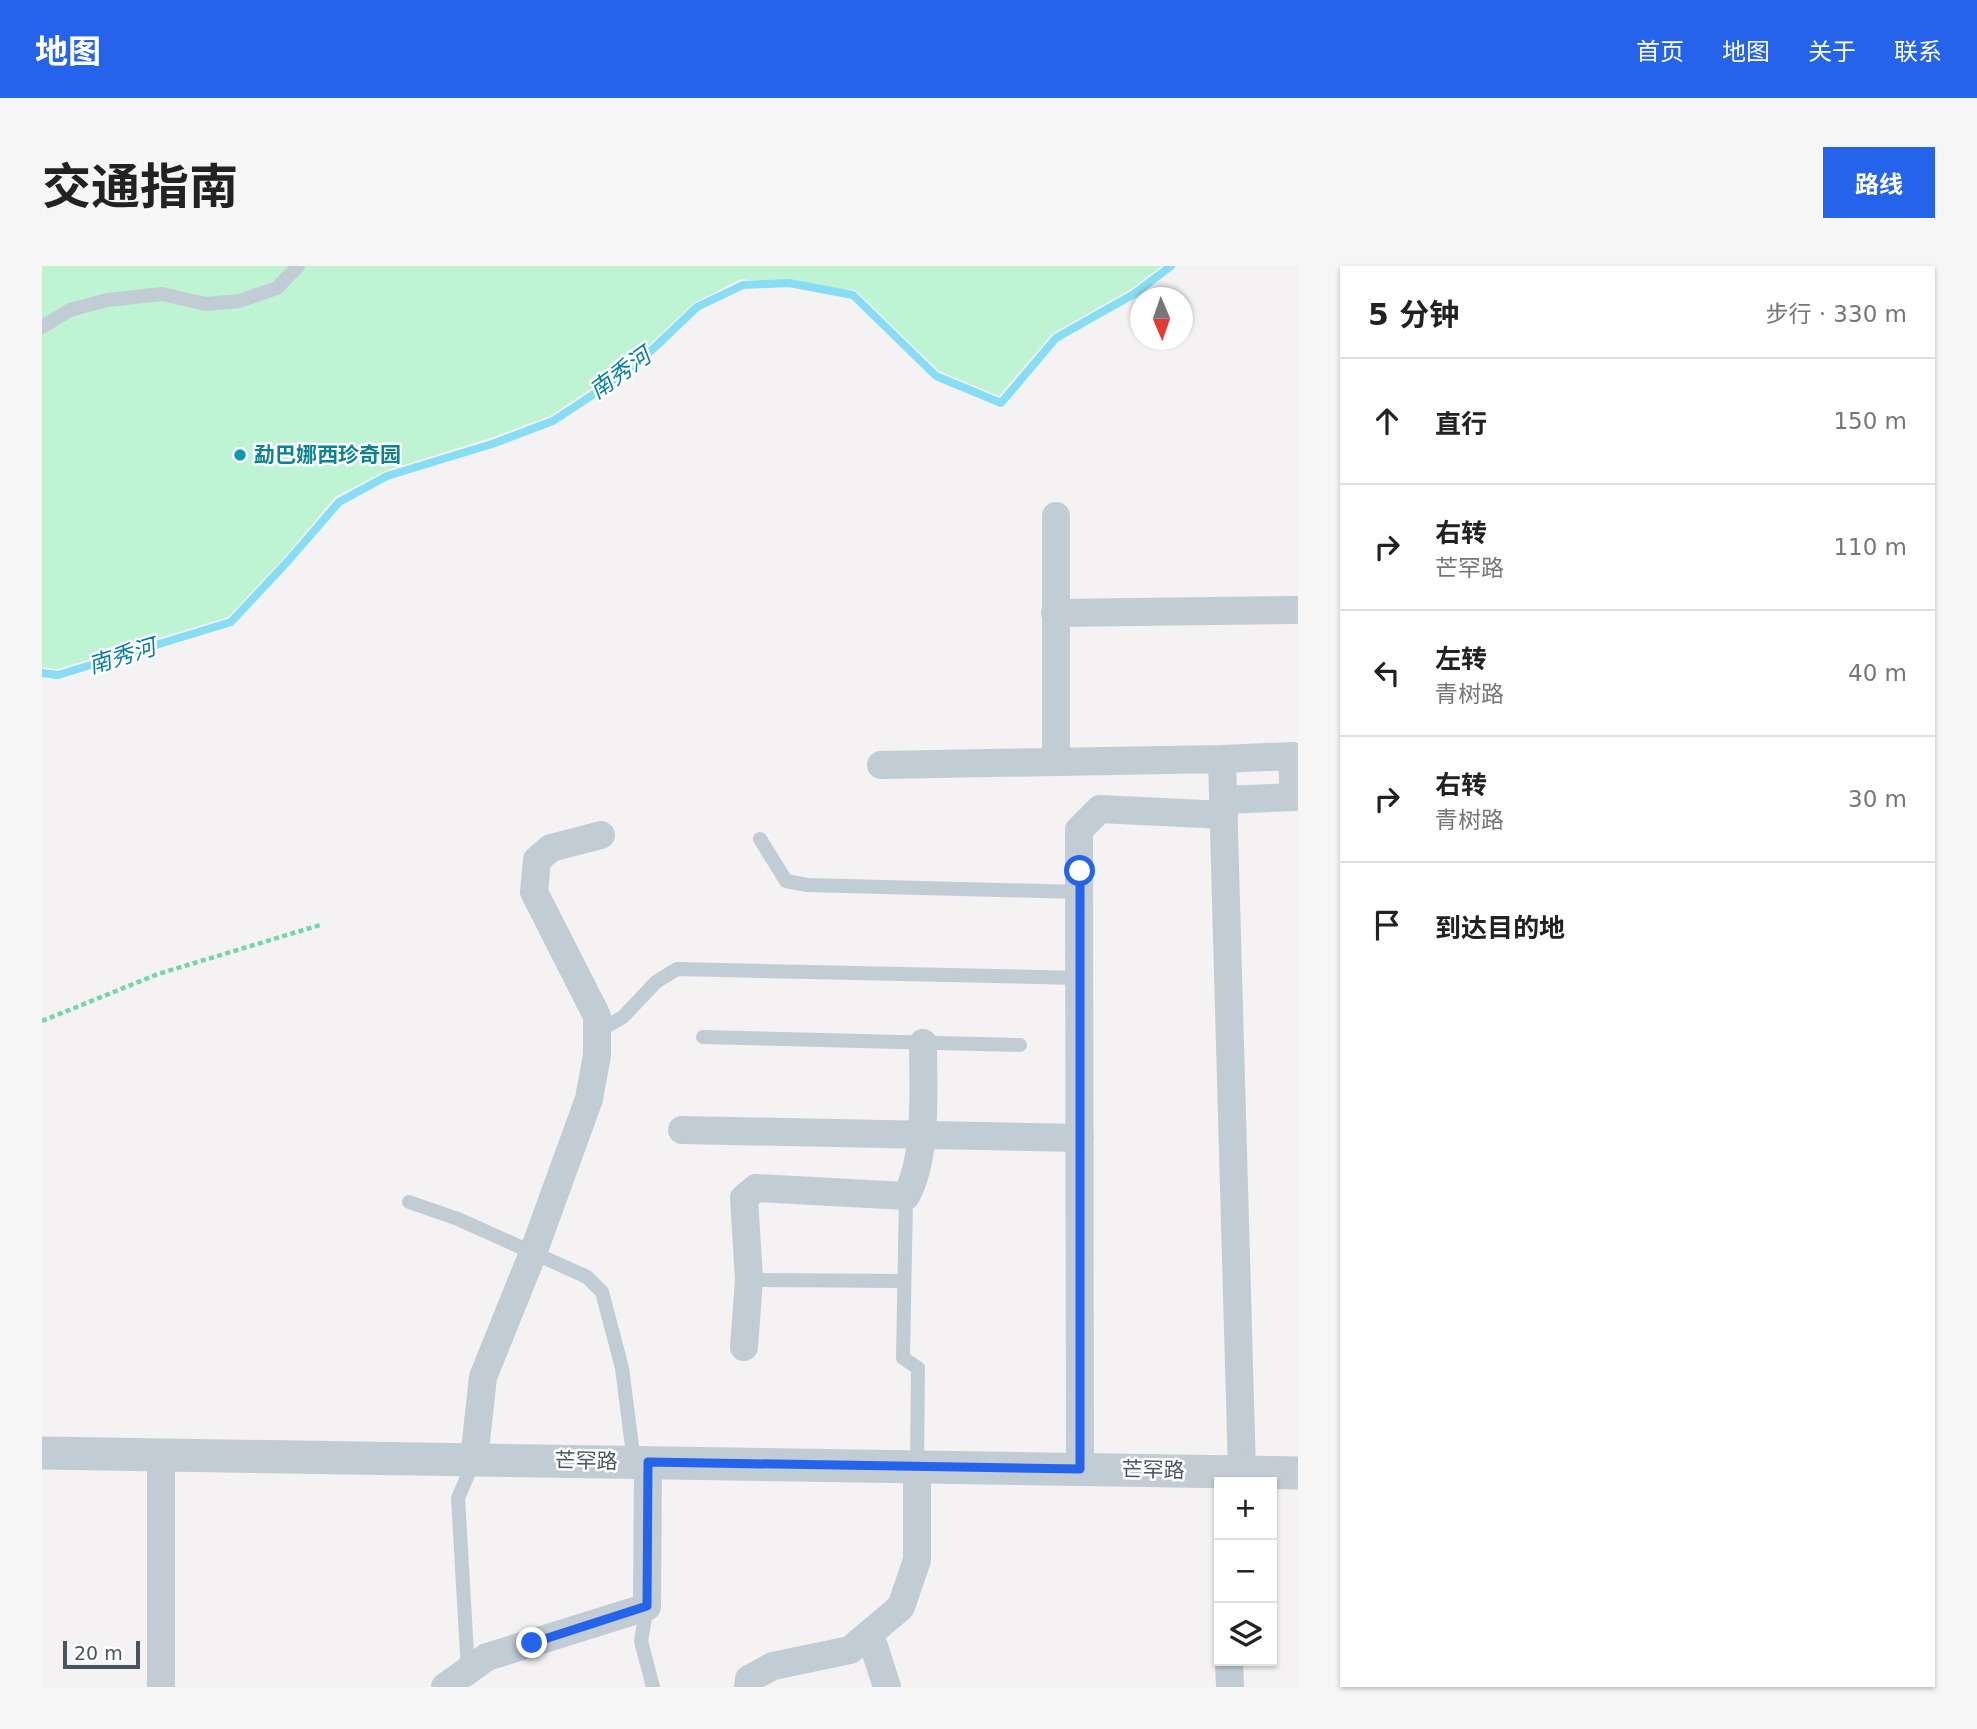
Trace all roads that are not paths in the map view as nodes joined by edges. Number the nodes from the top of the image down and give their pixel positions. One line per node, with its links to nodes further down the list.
1 (298, 266): 2 (lane)
2 (42, 327)
3 (1056, 516): 5 (street)
4 (1298, 610): 5 (street)
5 (1055, 613): 7 (street)
6 (1222, 759): 7 (street); 9 (street); 9 (street)
7 (1056, 762): 8 (street)
8 (881, 765)
9 (1224, 807): 12 (street); 34 (street)
10 (601, 835): 14 (street)
11 (760, 839): 12 (lane)
12 (1080, 892): 13 (street)
13 (1080, 978): 14 (lane); 20 (street)
14 (597, 1032): 23 (street)
15 (703, 1037): 16 (lane)
16 (923, 1043): 17 (lane); 19 (street)
17 (1020, 1045)
18 (681, 1130): 19 (street)
19 (922, 1135): 20 (street); 21 (street)
20 (1080, 1138): 32 (street)
21 (906, 1196): 24 (street); 25 (lane)
22 (409, 1202): 23 (lane)
23 (533, 1253): 29 (street); 30 (lane)
24 (749, 1280): 25 (lane); 26 (street)
25 (904, 1280): 31 (lane)
26 (744, 1347)
27 (42, 1453): 28 (street, 芒罕路)
28 (161, 1454): 29 (street, 芒罕路); 39 (street)
29 (474, 1459): 30 (street, 芒罕路); 38 (lane)
30 (641, 1462): 31 (street, 芒罕路); 35 (street)
31 (917, 1467): 32 (street, 芒罕路); 36 (street)
32 (1080, 1469): 34 (street, 芒罕路)
33 (1298, 1473): 34 (street, 芒罕路)
34 (1231, 1475)
35 (647, 1606): 38 (street); 41 (lane)
36 (870, 1634): 42 (street); 43 (street)
37 (1229, 1666): 44 (street)
38 (468, 1671): 40 (street)
39 (161, 1687)
40 (445, 1687)
41 (653, 1687)
42 (748, 1687)
43 (887, 1687)
44 (1230, 1687)

